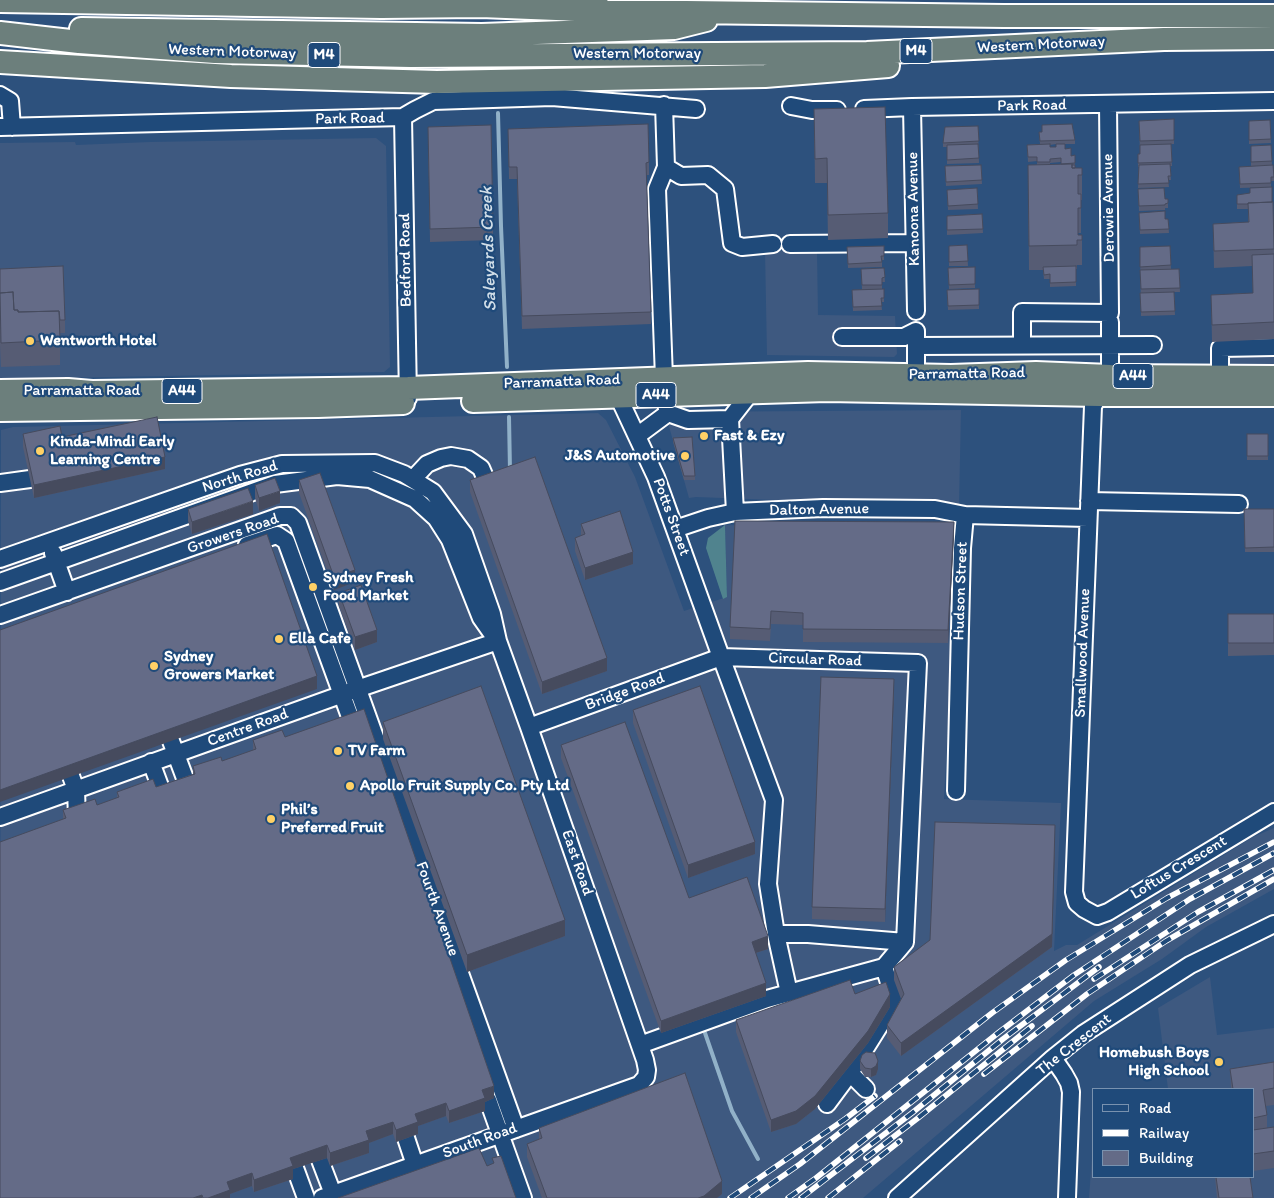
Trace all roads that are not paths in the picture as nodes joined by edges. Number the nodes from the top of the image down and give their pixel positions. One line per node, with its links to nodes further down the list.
1 (0, 1): 2 (highway, Western Motorway / M4)
2 (736, 12): 3 (highway, Western Motorway / M4); 7 (highway)
3 (1274, 16)
4 (0, 33): 8 (highway); 8 (highway, Western Motorway / M4)
5 (1274, 38): 6 (highway, Western Motorway)
6 (1164, 40): 7 (highway, Western Motorway / M4); 10 (highway)
7 (513, 45): 8 (highway, Western Motorway / M4)
8 (483, 46)
9 (0, 62): 11 (highway)
10 (512, 89): 11 (highway); 15 (street)
11 (485, 90): 19 (street, Park Road)
12 (0, 95): 20 (street)
13 (1274, 101): 14 (street, Park Road)
14 (1108, 104): 17 (street, Park Road); 24 (street, Derowie Avenue)
15 (664, 105): 18 (street); 21 (street)
16 (791, 106): 17 (street, Park Road)
17 (912, 107): 22 (street, Kanoona Avenue)
18 (696, 109)
19 (404, 118): 20 (street, Park Road); 40 (street, Bedford Road)
20 (6, 127)
21 (666, 167): 22 (street); 38 (street)
22 (914, 242): 23 (street, Kanoona Avenue)
23 (916, 311)
24 (1110, 317): 27 (street); 28 (street, Derowie Avenue)
25 (842, 337): 26 (street)
26 (916, 338): 27 (street); 33 (street)
27 (1022, 345): 28 (street)
28 (1110, 345): 29 (street); 34 (street, Derowie Avenue)
29 (1153, 345)
30 (1274, 347): 31 (street)
31 (1220, 377): 32 (highway, Parramatta Road / A44); 34 (highway, Parramatta Road / A44)
32 (1274, 377)
33 (916, 383): 34 (highway, Parramatta Road / A44); 37 (highway, Parramatta Road / A44); 38 (highway, Parramatta Road / A44)
34 (1105, 385): 39 (highway, Parramatta Road / A44); 48 (street, Smallwood Avenue)
35 (618, 388): 38 (highway, Parramatta Road / A44); 40 (highway, Parramatta Road / A44); 43 (street, Potts Street)
36 (0, 391): 40 (highway, Parramatta Road / A44)
37 (750, 392): 38 (highway, Parramatta Road / A44); 42 (street)
38 (665, 395): 42 (street); 43 (street)
39 (1274, 395)
40 (408, 396): 41 (highway, Parramatta Road / A44)
41 (0, 410)
42 (730, 418): 50 (street)
43 (637, 436): 53 (street, Potts Street)
44 (30, 479): 47 (street)
45 (413, 479): 46 (street); 54 (street, North Road); 61 (street, North Road)
46 (487, 482)
47 (0, 483)
48 (1089, 501): 49 (street); 52 (street, Smallwood Avenue)
49 (1239, 504)
50 (735, 512): 51 (street, Dalton Avenue); 53 (street, Dalton Avenue)
51 (964, 515): 52 (street); 72 (street, Hudson Street)
52 (1088, 518): 77 (street, Smallwood Avenue)
53 (675, 529): 62 (street, Potts Street)
54 (49, 542): 56 (street, North Road); 57 (street)
55 (223, 548): 59 (street, Growers Road); 63 (street, Growers Road); 63 (street, Growers Road)
56 (0, 559)
57 (57, 563): 58 (street); 59 (street); 61 (street)
58 (0, 582)
59 (61, 599): 60 (street, Growers Road)
60 (10, 617)
61 (498, 641): 63 (street, Centre Road); 66 (street, East Road)
62 (721, 657): 66 (street, Bridge Road); 79 (street); 80 (street, Circular Road)
63 (350, 692): 64 (street, Centre Road); 65 (street); 90 (street, Fourth Avenue)
64 (262, 723): 67 (street); 68 (street, Centre Road)
65 (353, 725)
66 (529, 727): 83 (street, East Road)
67 (268, 739)
68 (174, 747): 69 (street, Centre Road); 71 (street)
69 (151, 762): 70 (street, Centre Road); 73 (street)
70 (74, 783): 75 (street, Centre Road); 76 (street)
71 (189, 788)
72 (956, 791)
73 (164, 797)
74 (1274, 812): 77 (street, Loftus Crescent)
75 (0, 817)
76 (77, 818)
77 (1084, 909)
78 (1274, 924): 84 (street, The Crescent)
79 (775, 930): 80 (street); 82 (street)
80 (905, 938): 81 (street)
81 (884, 967): 82 (street); 85 (street)
82 (789, 992): 83 (street)
83 (640, 1045): 86 (street, East Road)
84 (1053, 1058): 98 (street, The Crescent); 99 (street)
85 (850, 1073): 87 (street); 89 (street)
86 (639, 1085): 90 (street, South Road)
87 (866, 1089)
88 (488, 1100): 90 (street)
89 (826, 1104)
90 (508, 1132): 93 (street, South Road); 97 (street)
91 (406, 1138): 93 (street)
92 (320, 1160): 95 (street)
93 (415, 1165): 95 (street, South Road)
94 (295, 1168): 96 (street)
95 (327, 1196)
96 (306, 1198)
97 (524, 1198)
98 (897, 1198)
99 (1067, 1198)

